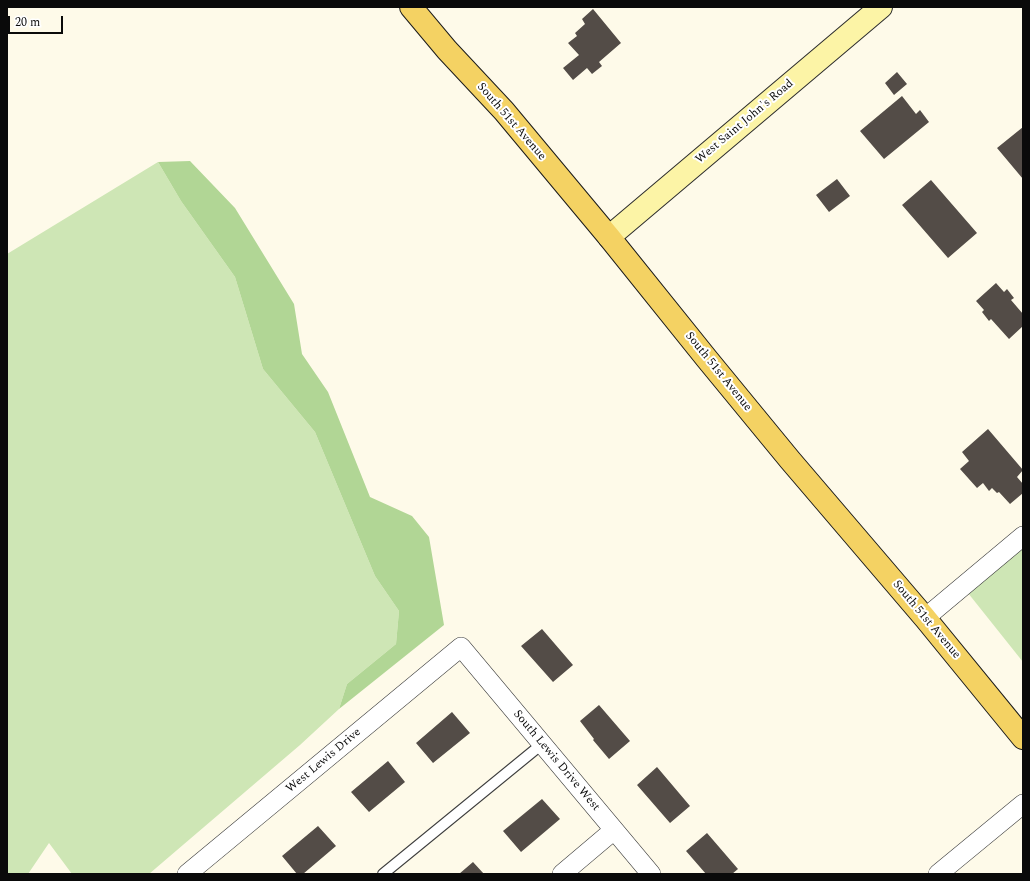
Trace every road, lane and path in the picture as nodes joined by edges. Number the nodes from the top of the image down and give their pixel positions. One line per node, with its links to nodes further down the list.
1 (411, 7): 3 (main road, South 51st Avenue)
2 (882, 7): 3 (street, West Saint John's Road)
3 (609, 237): 5 (main road, South 51st Avenue)
4 (1023, 536): 5 (street)
5 (925, 618): 7 (main road, South 51st Avenue)
6 (461, 647): 8 (street, South Lewis Drive West); 11 (street, West Lewis Drive)
7 (1023, 738)
8 (542, 744): 10 (street, South Lewis Drive West); 12 (lane)
9 (1023, 804): 15 (street)
10 (614, 830): 13 (street); 14 (street, South Lewis Drive West)
11 (187, 874)
12 (383, 874)
13 (562, 874)
14 (651, 874)
15 (938, 874)

